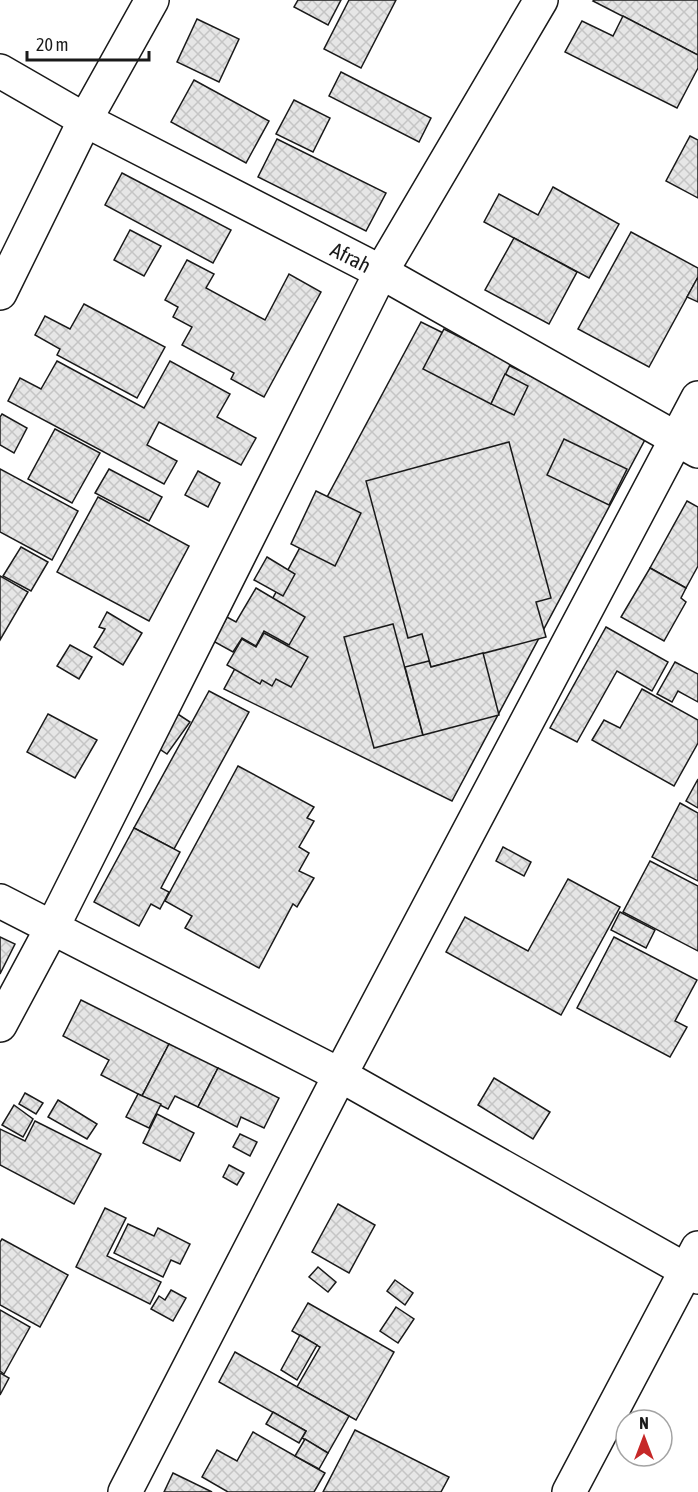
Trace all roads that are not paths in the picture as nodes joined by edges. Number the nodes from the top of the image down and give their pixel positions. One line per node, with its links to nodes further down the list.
1 (152, 0): 4 (street)
2 (541, 0): 5 (street)
3 (0, 70): 4 (street, Afrah)
4 (85, 120): 5 (street, Afrah); 6 (street)
5 (381, 272): 8 (street, Afrah); 10 (street)
6 (0, 293)
7 (698, 398): 8 (street)
8 (687, 444): 12 (street)
9 (0, 901): 10 (street)
10 (53, 926): 11 (street); 12 (street)
11 (0, 1026)
12 (340, 1075): 13 (street); 14 (street)
13 (694, 1265): 15 (street)
14 (125, 1492)
15 (569, 1492)

